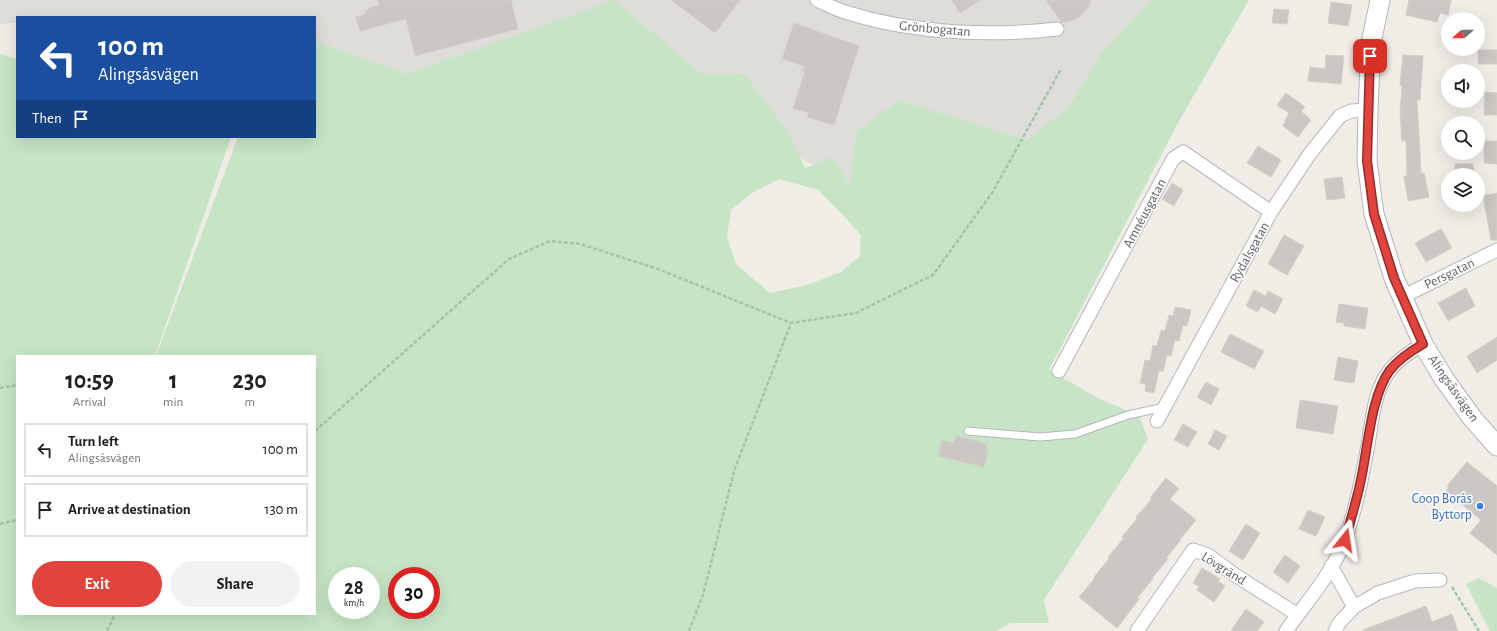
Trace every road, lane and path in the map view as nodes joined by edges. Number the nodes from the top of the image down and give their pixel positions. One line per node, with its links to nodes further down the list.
1 (817, 0): 3 (street, Grönbogatan)
2 (1380, 0): 5 (main road, Alingsåsvägen)
3 (1057, 29)
4 (1061, 69): 9 (path)
5 (1368, 110): 6 (street, Rydalsgatan); 8 (main road, Alingsåsvägen)
6 (1271, 212): 11 (street, Amnéusgatan); 14 (street, Rydalsgatan)
7 (1497, 250): 8 (street, Persgatan)
8 (1402, 297): 10 (main road, Alingsåsvägen)
9 (791, 323): 16 (path); 27 (path)
10 (1423, 344): 18 (main road, Alingsåsvägen); 21 (street)
11 (1059, 370)
12 (16, 385): 13 (path)
13 (0, 388)
14 (1165, 407): 15 (street, Rydalsgatan); 17 (lane)
15 (1157, 421)
16 (316, 430)
17 (968, 431)
18 (1497, 446)
19 (16, 520): 20 (path)
20 (0, 524)
21 (1331, 566): 23 (street); 24 (street)
22 (1440, 580): 23 (street); 31 (path)
23 (1354, 607): 30 (street)
24 (1298, 614): 28 (street, Lövgränd); 29 (street)
25 (115, 615): 26 (path)
26 (107, 631)
27 (689, 631)
28 (1137, 631)
29 (1286, 631)
30 (1335, 631)
31 (1479, 631)

